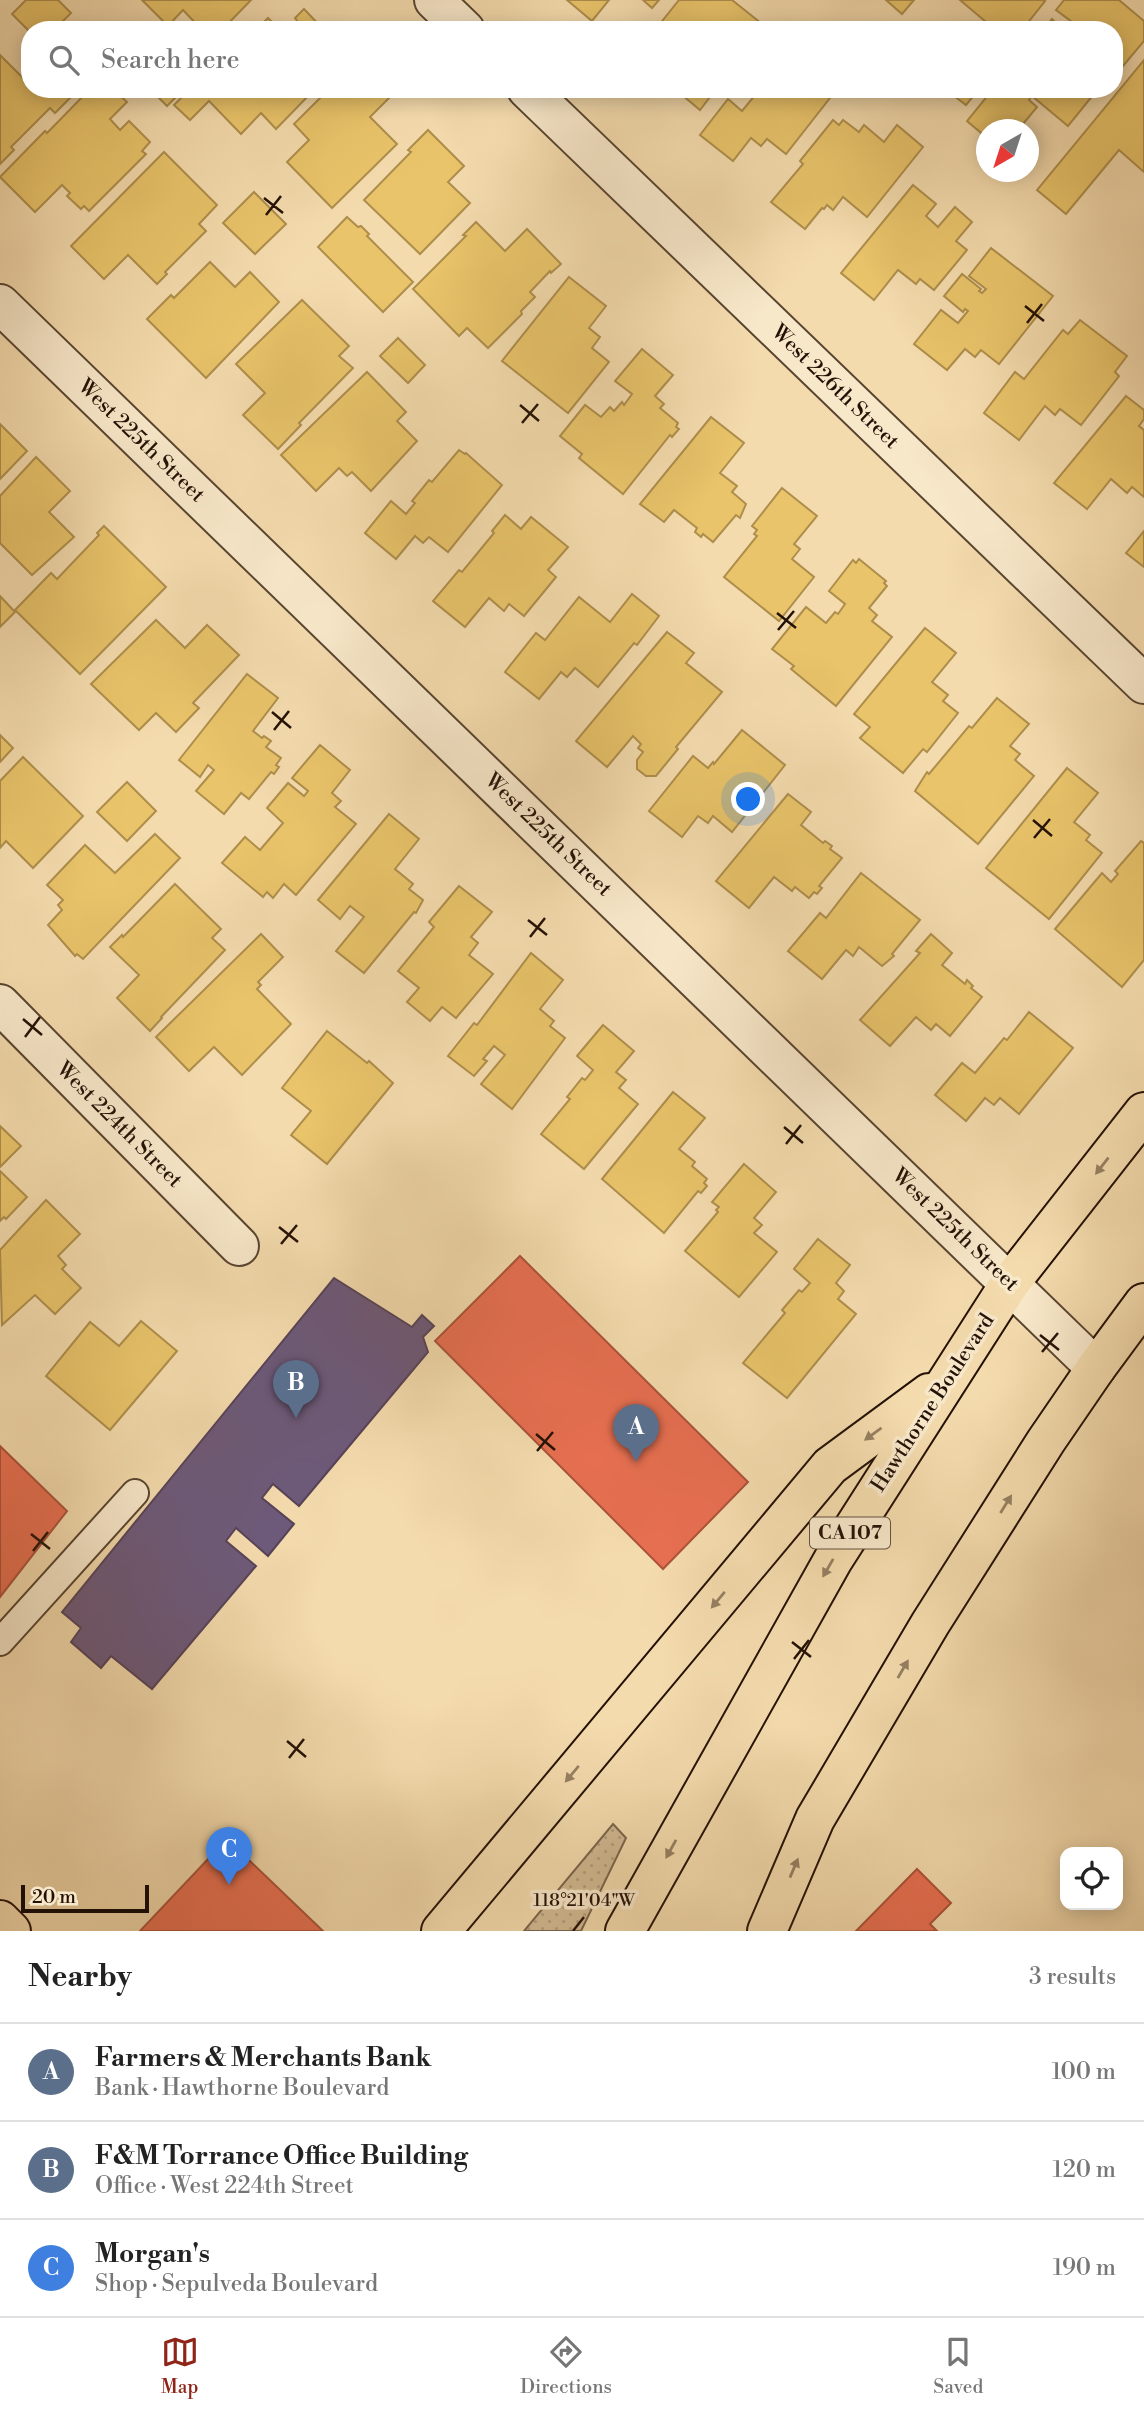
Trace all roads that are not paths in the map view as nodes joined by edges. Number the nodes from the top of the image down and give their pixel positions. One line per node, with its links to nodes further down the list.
1 (434, 0): 2 (street)
2 (456, 21)
3 (536, 98): 5 (street, West 226th Street)
4 (0, 304): 9 (street, West 225th Street)
5 (1144, 684)
6 (0, 1003): 8 (street, West 224th Street)
7 (1144, 1112): 9 (main road, Hawthorne Boulevard / CA 107, one-way to 9)
8 (239, 1247)
9 (1010, 1283): 11 (street, West 225th Street); 12 (main road, Hawthorne Boulevard / CA 107)
10 (1144, 1303): 11 (main road)
11 (1096, 1368): 19 (main road, one-way to 11)
12 (948, 1380): 17 (main road, one-way to 17); 18 (main road, Hawthorne Boulevard / CA 107, one-way to 18)
13 (135, 1493): 14 (lane)
14 (0, 1642)
15 (0, 1920): 16 (main road)
16 (11, 1931)
17 (441, 1931)
18 (625, 1931)
19 (767, 1931)

